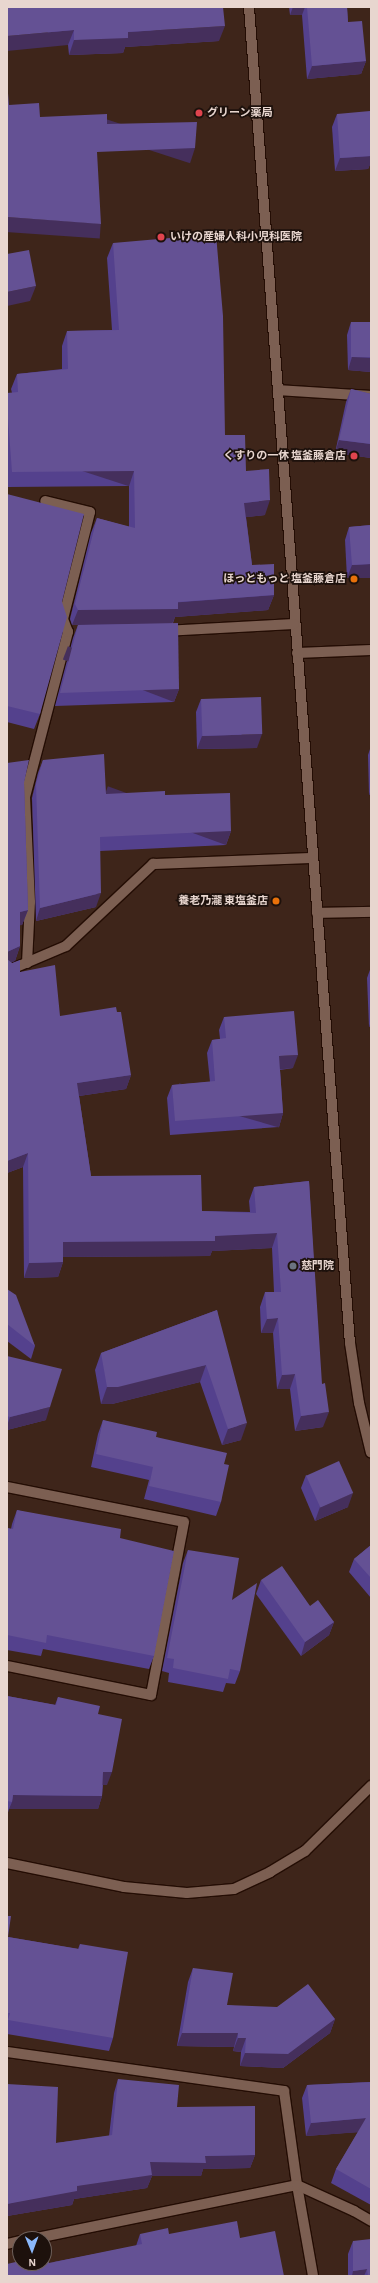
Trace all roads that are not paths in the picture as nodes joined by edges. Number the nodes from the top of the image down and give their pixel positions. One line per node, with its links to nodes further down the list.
1 (249, 7): 2 (street)
2 (278, 390): 3 (street); 5 (street)
3 (371, 396)
4 (45, 501): 12 (street)
5 (294, 624): 6 (street); 8 (street)
6 (150, 631)
7 (371, 650): 8 (street)
8 (297, 653): 9 (street)
9 (312, 858): 11 (street); 12 (street)
10 (371, 912): 11 (street)
11 (317, 913): 14 (street)
12 (27, 963): 13 (street)
13 (7, 971)
14 (371, 1453)
15 (7, 1487): 16 (street)
16 (7, 1666)
17 (371, 1786): 18 (street)
18 (7, 1863)
19 (7, 2052): 20 (street)
20 (297, 2186): 21 (street); 22 (street); 23 (street)
21 (371, 2222)
22 (52, 2235)
23 (313, 2276)

